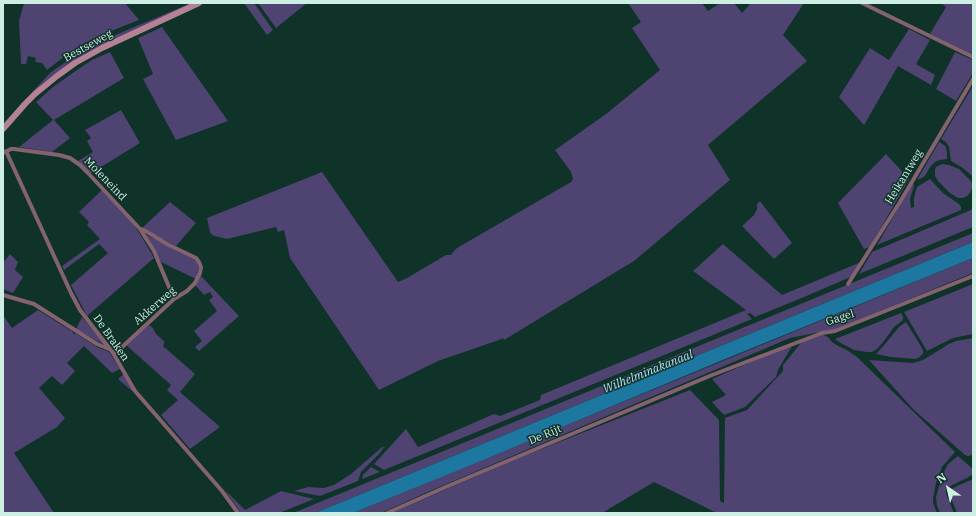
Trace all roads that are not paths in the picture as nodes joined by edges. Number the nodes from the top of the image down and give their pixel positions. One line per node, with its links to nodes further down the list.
1 (199, 3): 5 (main road, Bestseweg)
2 (862, 3): 3 (street)
3 (973, 57)
4 (973, 79): 10 (street, Heikantweg)
5 (3, 129)
6 (5, 152): 7 (street, Moleneind); 13 (street, De Braken)
7 (140, 229): 8 (street, Moleneind); 12 (street, Moleneind)
8 (201, 267): 12 (street, Akkerweg)
9 (973, 276): 14 (street, Gagel)
10 (848, 284)
11 (3, 296): 13 (street)
12 (174, 299): 13 (street, Akkerweg)
13 (112, 352): 15 (street, De Braken)
14 (712, 375): 16 (street, De Rijt)
15 (238, 513)
16 (387, 513)

